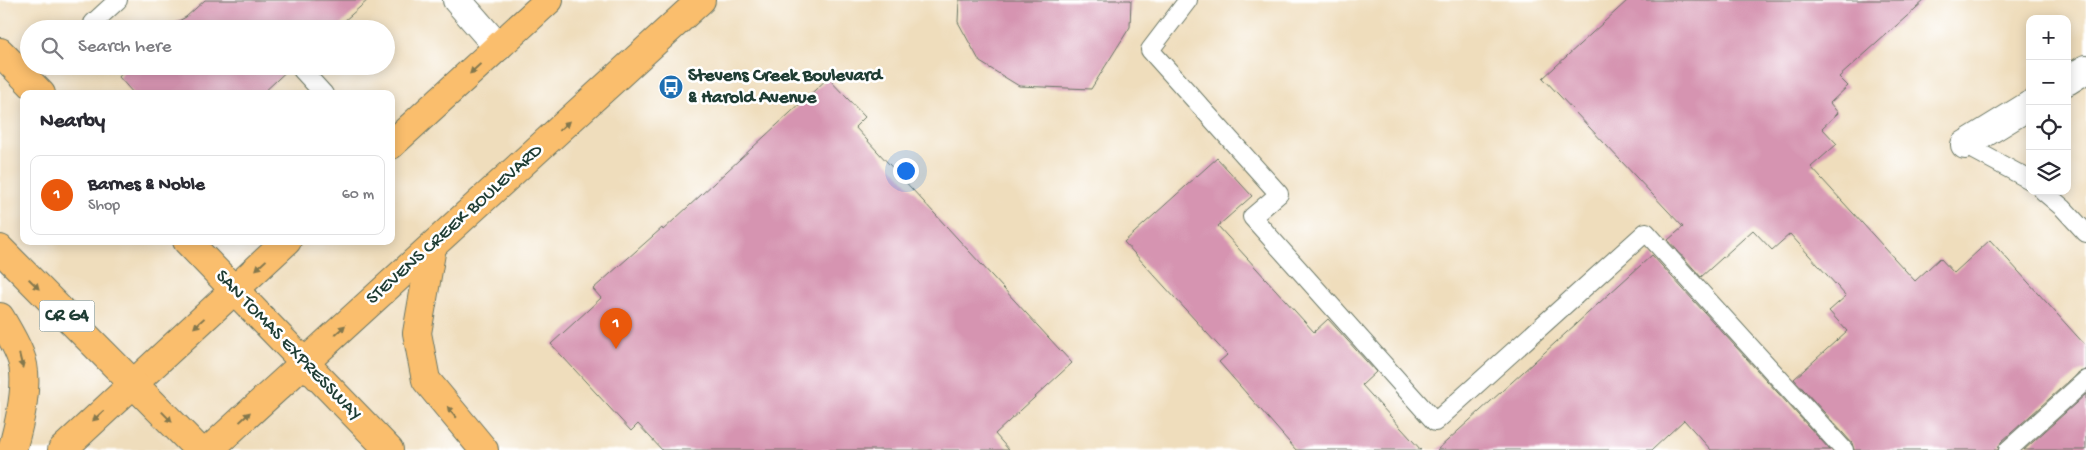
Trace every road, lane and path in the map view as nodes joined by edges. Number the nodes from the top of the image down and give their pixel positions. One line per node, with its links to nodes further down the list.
1 (118, 0): 6 (lane)
2 (456, 0): 7 (street)
3 (549, 0): 7 (main road)
4 (701, 0): 24 (main road, STEVENS CREEK BOULEVARD, one-way to 4)
5 (1188, 0): 37 (lane)
6 (96, 20)
7 (498, 46): 17 (main road, one-way to 17)
8 (0, 52): 10 (main road)
9 (2086, 69): 13 (street)
10 (20, 72)
11 (22, 75): 14 (main road)
12 (307, 75): 15 (lane)
13 (2071, 78)
14 (37, 90)
15 (320, 90)
16 (2026, 107): 18 (street)
17 (395, 141)
18 (1965, 145): 19 (lane)
19 (2026, 178)
20 (2048, 195): 21 (lane)
21 (2086, 233)
22 (191, 245): 26 (main road, SAN TOMAS EXPRESSWAY)
23 (283, 245): 26 (main road, one-way to 26)
24 (432, 246): 28 (main road, STEVENS CREEK BOULEVARD, one-way to 24); 36 (main road, one-way to 24)
25 (0, 249): 30 (main road, CR G4, one-way to 30)
26 (235, 290): 28 (main road, SAN TOMAS EXPRESSWAY); 30 (main road, one-way to 30)
27 (0, 317): 31 (main road, one-way to 31)
28 (304, 363): 34 (main road, STEVENS CREEK BOULEVARD, one-way to 28); 35 (main road, SAN TOMAS EXPRESSWAY)
29 (2086, 380): 38 (lane)
30 (134, 383): 32 (main road, one-way to 32); 33 (main road, CR G4, one-way to 33)
31 (12, 450)
32 (62, 450)
33 (199, 450)
34 (209, 450)
35 (389, 450)
36 (484, 450)
37 (1844, 450)
38 (2008, 450)

